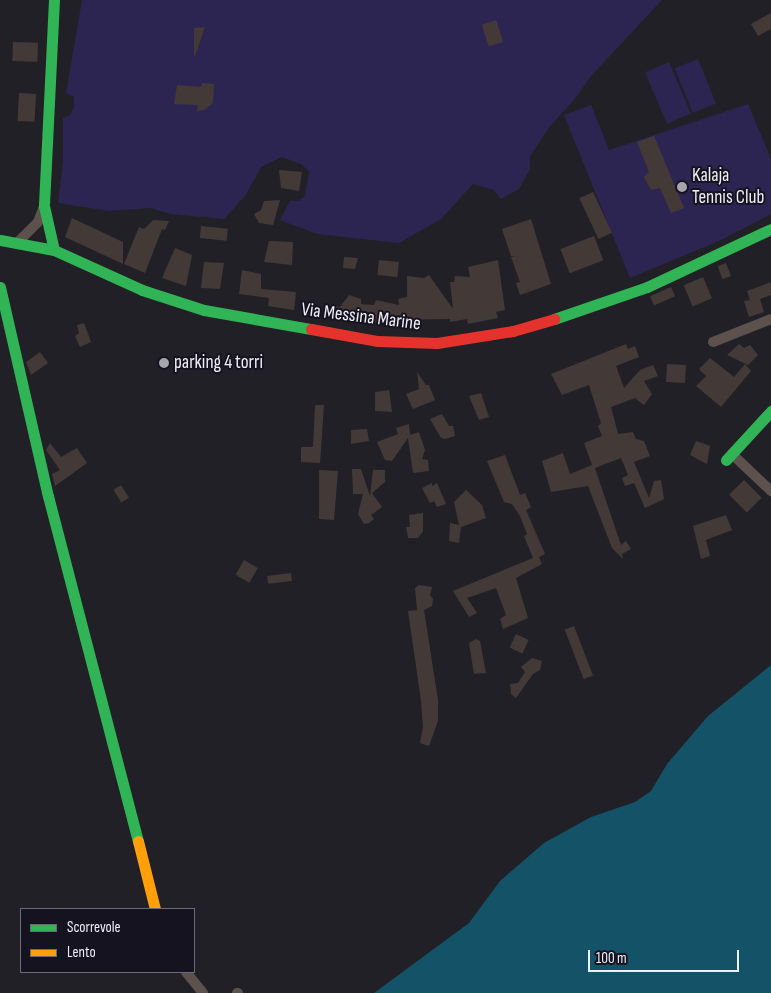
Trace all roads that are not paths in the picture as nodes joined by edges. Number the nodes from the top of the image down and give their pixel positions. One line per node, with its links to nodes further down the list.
1 (54, 0): 2 (street)
2 (44, 206): 5 (street); 6 (street)
3 (771, 229): 6 (street, Via Messina Marine)
4 (0, 240): 5 (street, Via Messina Marine)
5 (18, 242): 6 (street, Via Messina Marine)
6 (54, 250)
7 (0, 287): 13 (street)
8 (771, 319): 9 (street)
9 (713, 342)
10 (771, 411): 11 (street)
11 (729, 457): 12 (street)
12 (771, 491)
13 (156, 908)
14 (187, 973): 15 (street)
15 (203, 993)

